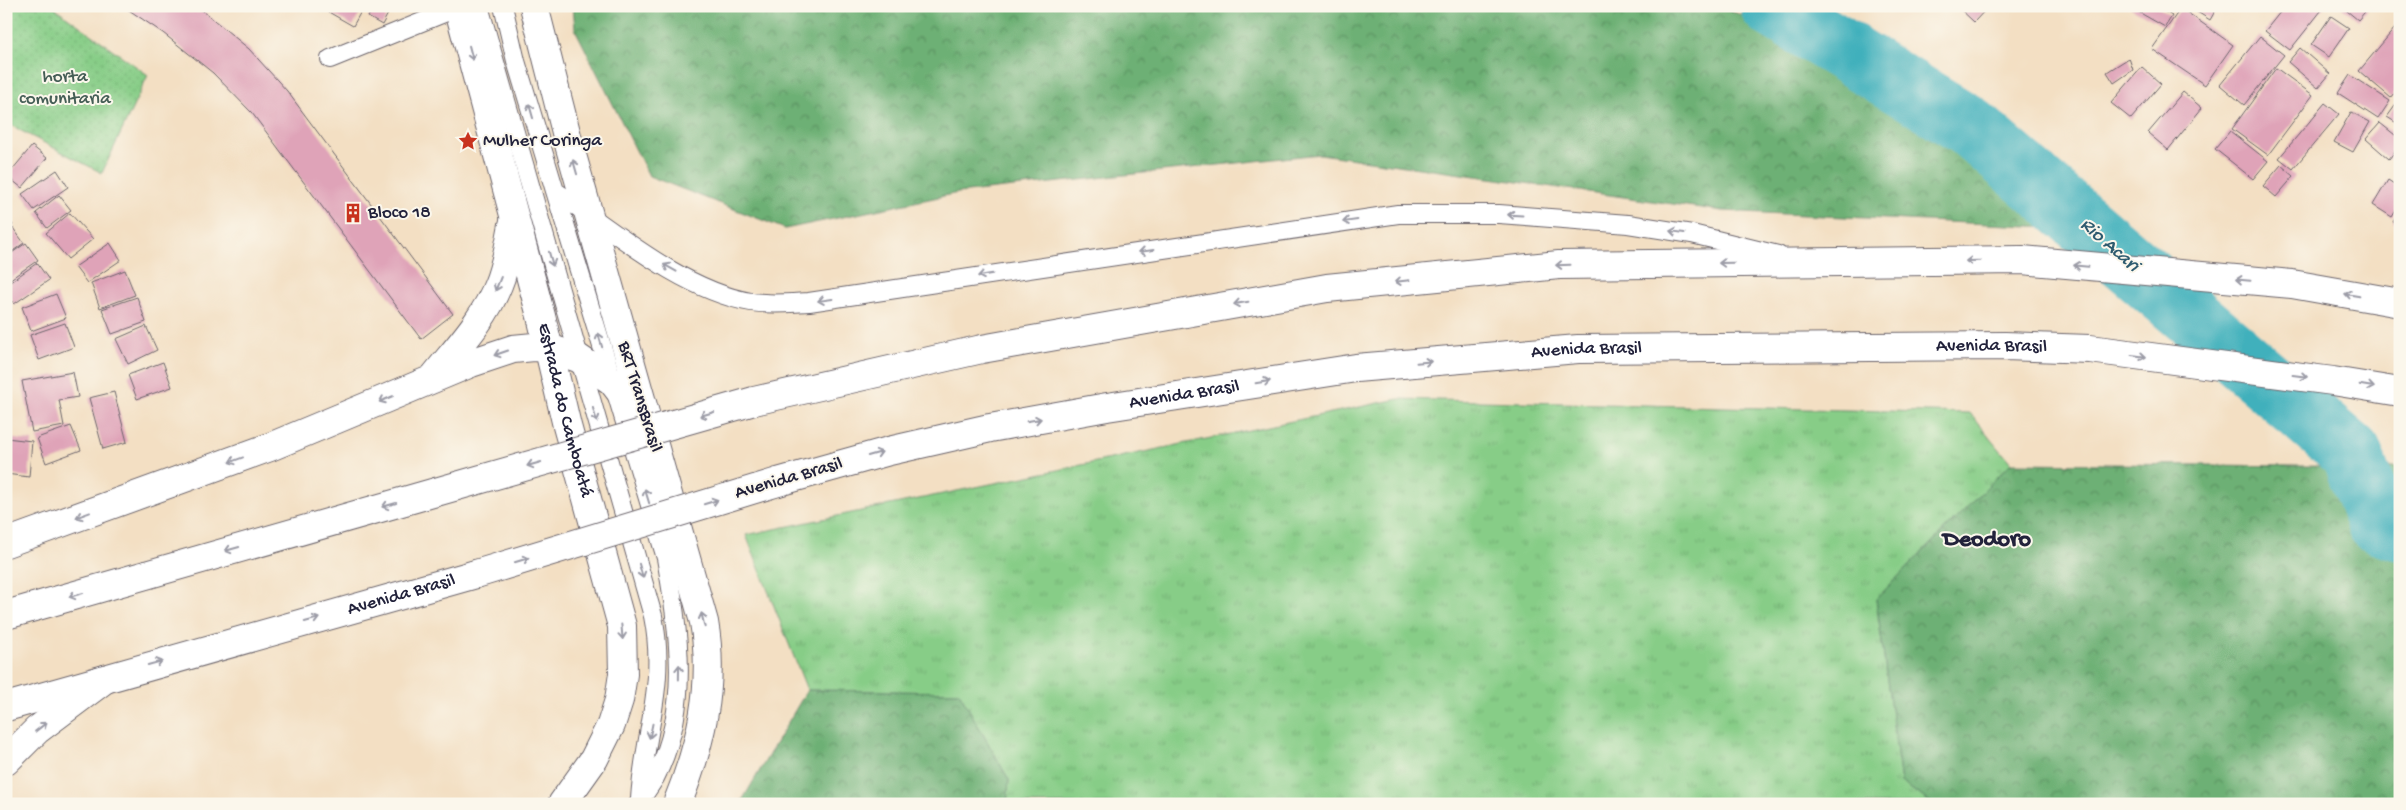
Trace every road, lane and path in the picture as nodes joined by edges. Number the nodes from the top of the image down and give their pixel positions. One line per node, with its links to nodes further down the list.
1 (503, 6): 6 (lane, BRT TransBrasil, one-way to 1)
2 (534, 6): 7 (main road, one-way to 2)
3 (465, 7): 4 (lane); 5 (lane, BRT TransBrasil); 8 (main road, Estrada do Camboatá, one-way to 8)
4 (330, 59)
5 (529, 178): 11 (lane); 13 (lane, BRT TransBrasil, one-way to 13)
6 (555, 191): 7 (lane); 15 (lane, BRT TransBrasil, one-way to 6)
7 (588, 214): 9 (lane, one-way to 7); 17 (main road)
8 (514, 220): 11 (main road, Estrada do Camboatá); 14 (main road, one-way to 14)
9 (1810, 262): 10 (main road, one-way to 9); 19 (main road, one-way to 19, bridge)
10 (2400, 303)
11 (541, 316): 12 (main road, Estrada do Camboatá)
12 (549, 348): 13 (main road); 14 (main road, one-way to 14); 24 (main road, Estrada do Camboatá, one-way to 24)
13 (578, 358): 15 (main road); 23 (lane, BRT TransBrasil, one-way to 23)
14 (431, 380): 18 (main road, one-way to 18)
15 (612, 381): 17 (main road); 23 (lane, BRT TransBrasil, one-way to 15)
16 (2400, 392): 20 (main road, Avenida Brasil, one-way to 16, bridge)
17 (652, 434): 25 (main road, one-way to 17)
18 (6, 543)
19 (6, 615)
20 (108, 676): 21 (main road, Avenida Brasil); 22 (main road, one-way to 20)
21 (6, 707)
22 (6, 761)
23 (639, 802)
24 (562, 804)
25 (677, 804)

